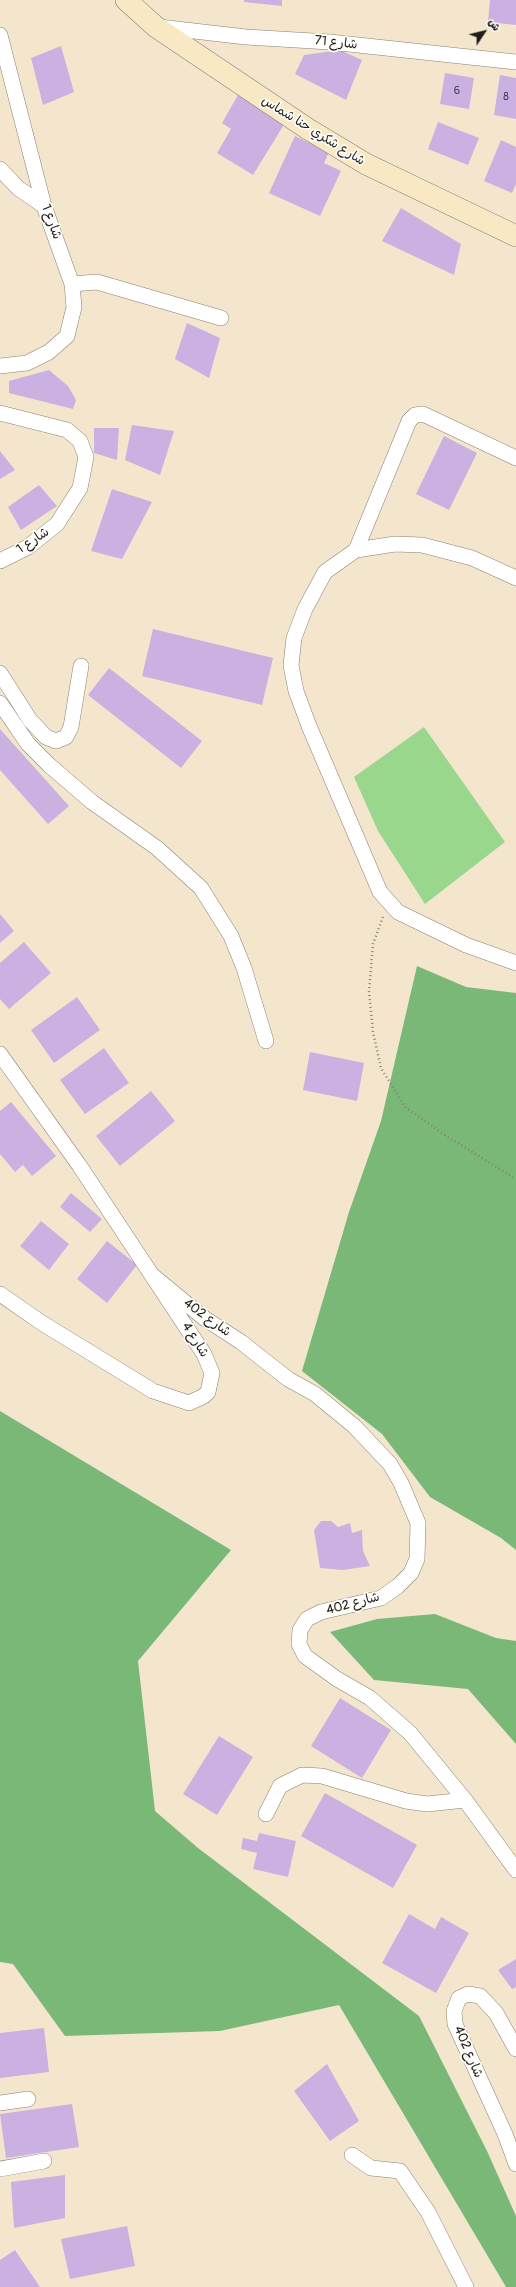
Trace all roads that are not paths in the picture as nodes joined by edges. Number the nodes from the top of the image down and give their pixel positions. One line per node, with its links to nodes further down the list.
1 (126, 0): 2 (street, شارع شكري حنا شماس)
2 (156, 27): 4 (street, شارع 71); 7 (street, شارع شكري حنا شماس)
3 (0, 35): 6 (street, شارع 1)
4 (516, 62)
5 (0, 169): 6 (street)
6 (44, 206): 8 (street, شارع 1)
7 (516, 236)
8 (72, 284): 9 (street); 10 (street, شارع 1)
9 (221, 318)
10 (0, 366)
11 (0, 413): 14 (street, شارع 1)
12 (516, 458): 13 (street)
13 (356, 550): 15 (street); 19 (street)
14 (0, 561)
15 (516, 578)
16 (81, 666): 17 (street)
17 (0, 673)
18 (0, 703): 20 (street)
19 (516, 963)
20 (266, 1041)
21 (0, 1054): 22 (street, شارع 4)
22 (152, 1275): 23 (street, شارع 4); 24 (street, شارع 402)
23 (0, 1294)
24 (465, 1800): 25 (street); 26 (street, شارع 402)
25 (266, 1814)
26 (516, 1870)
27 (516, 2049): 32 (street, شارع 402)
28 (28, 2099): 29 (street)
29 (0, 2103)
30 (352, 2155): 34 (street)
31 (44, 2162): 33 (street)
32 (516, 2164)
33 (0, 2169)
34 (466, 2287)

